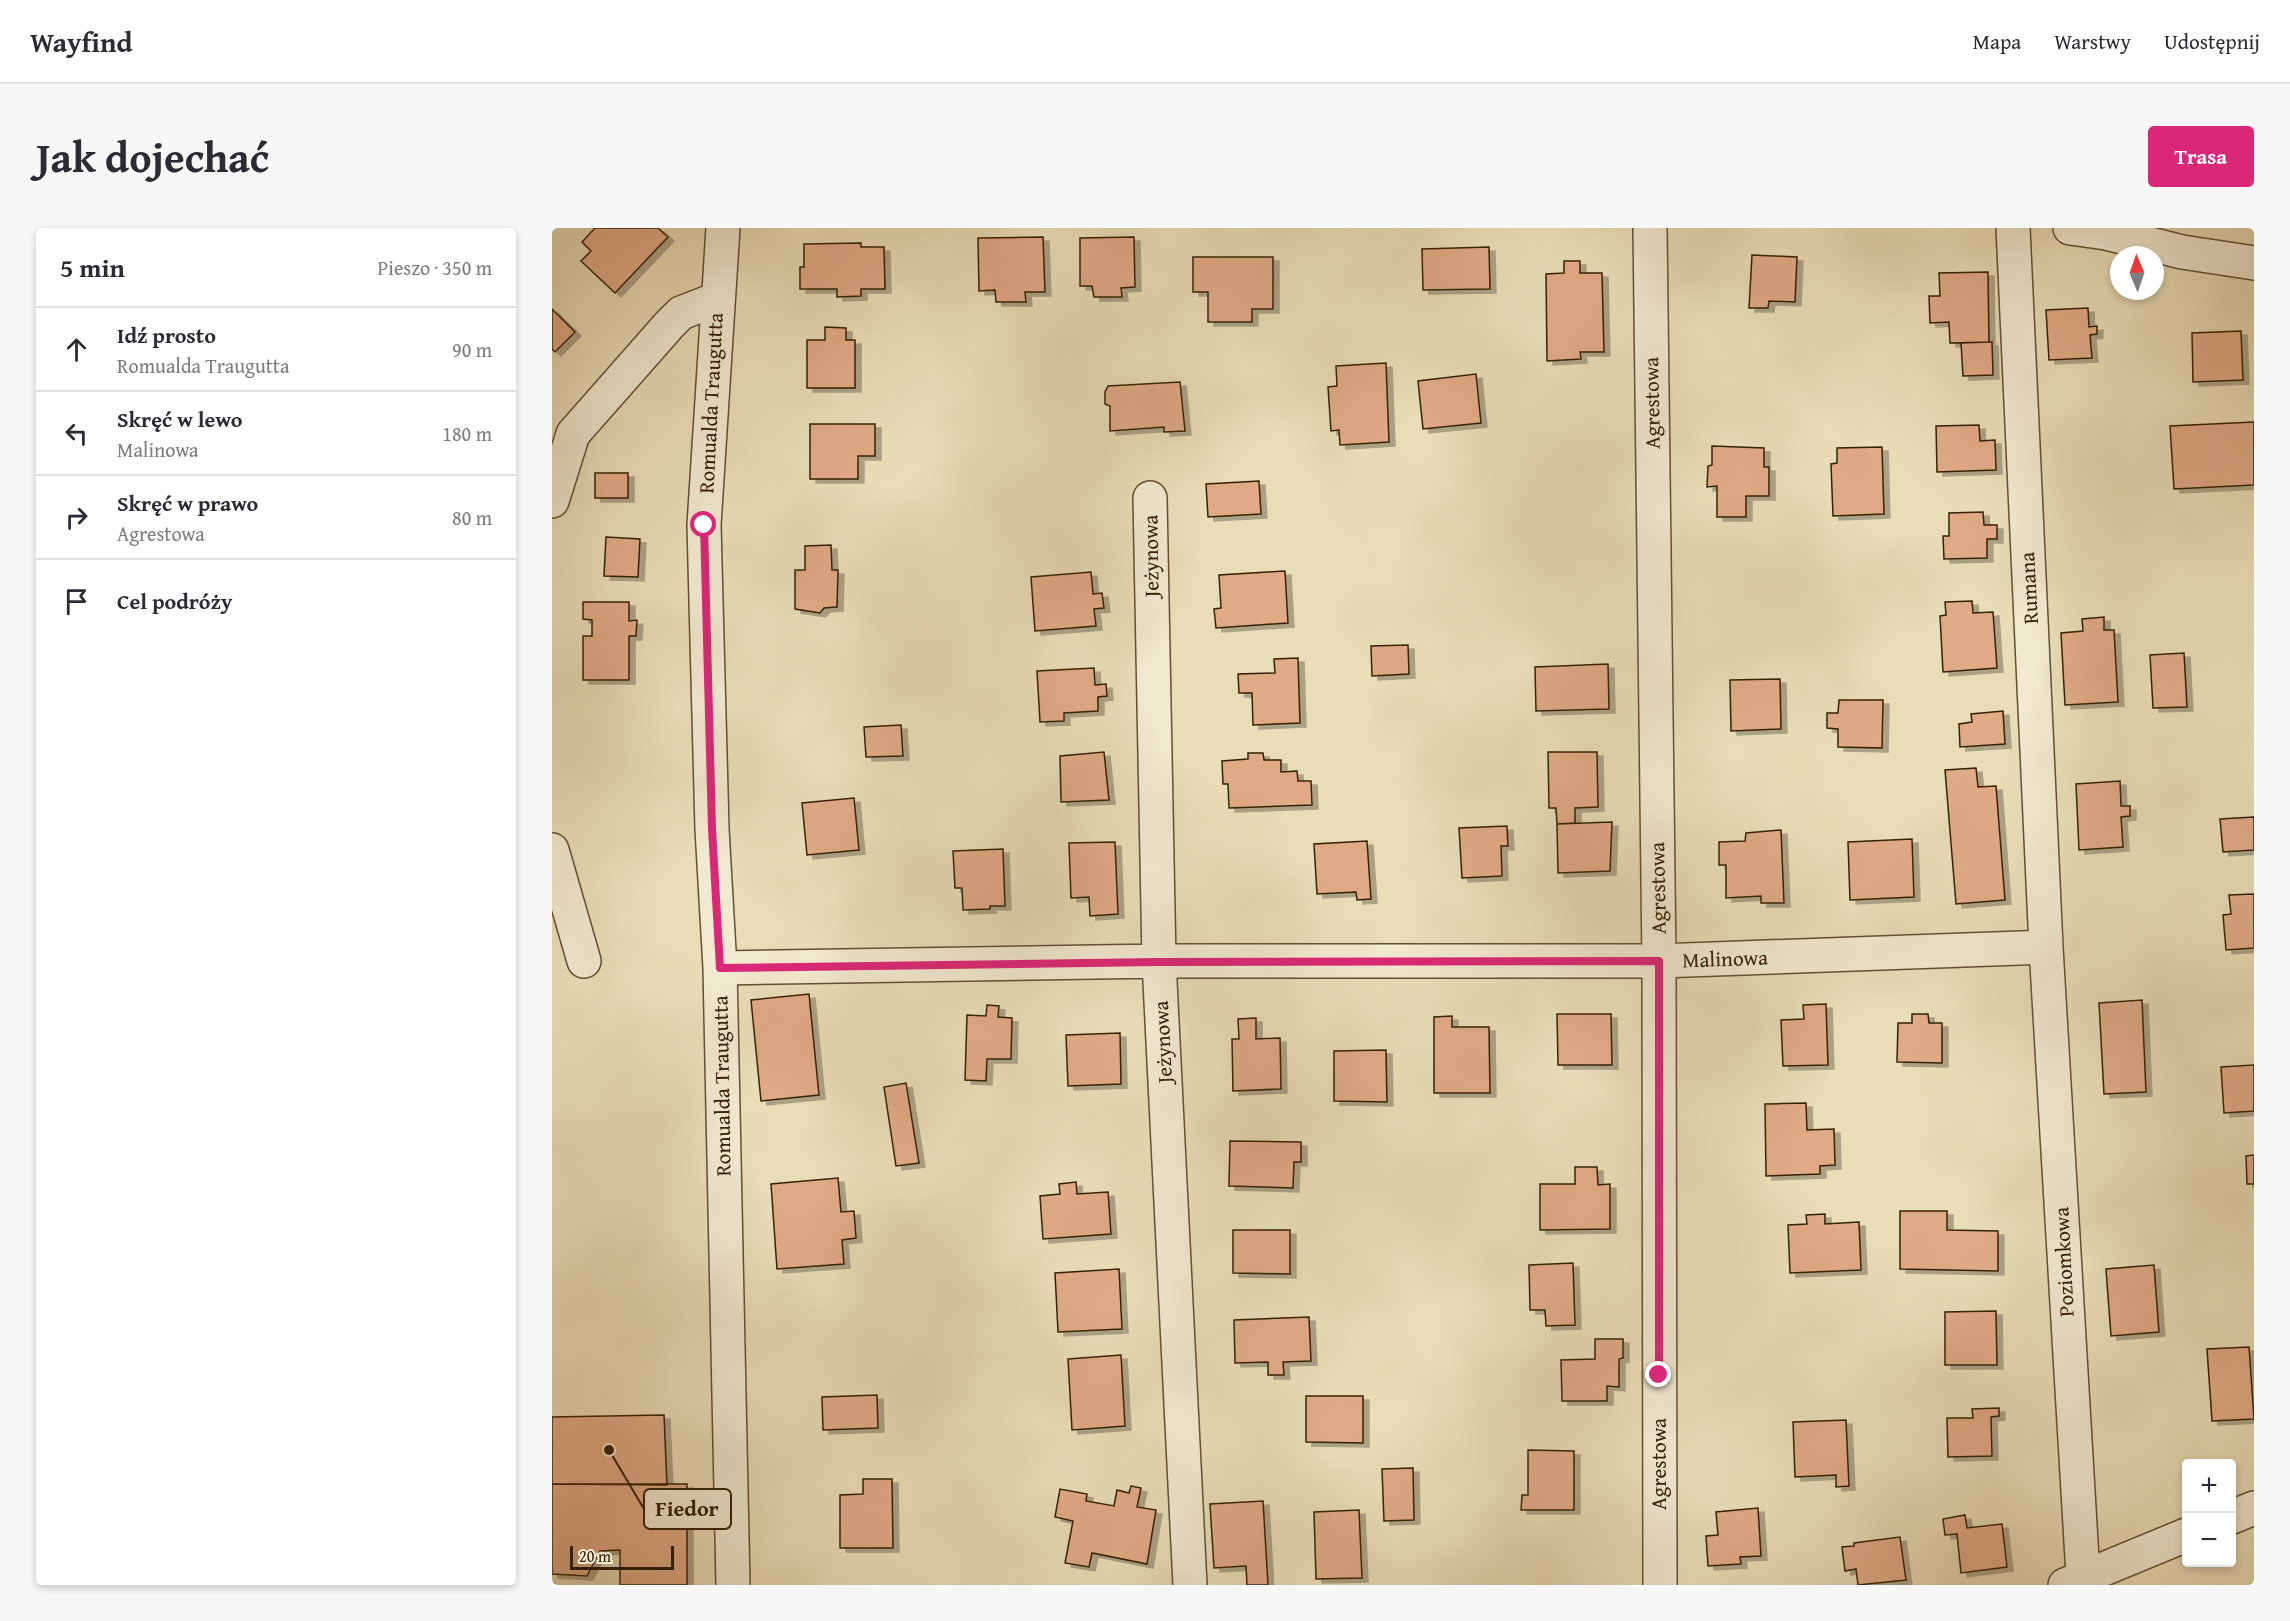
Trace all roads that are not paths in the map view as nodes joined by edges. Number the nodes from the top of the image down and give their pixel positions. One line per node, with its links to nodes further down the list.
1 (723, 228): 6 (street, Romualda Traugutta)
2 (1650, 228): 13 (street, Agrestowa)
3 (2013, 228): 11 (street, Rumana)
4 (2070, 228): 5 (street)
5 (2254, 263)
6 (717, 299): 7 (street); 15 (street, Romualda Traugutta)
7 (562, 429): 9 (street)
8 (1150, 498): 14 (street, Jeżynowa)
9 (552, 501)
10 (552, 850): 12 (street)
11 (2046, 947): 13 (street, Malinowa); 19 (street, Poziomkowa)
12 (584, 961)
13 (1659, 961): 14 (street, Malinowa); 22 (street, Agrestowa)
14 (1159, 962): 15 (street, Malinowa); 21 (street, Jeżynowa)
15 (720, 968): 20 (street, Romualda Traugutta)
16 (2254, 1508): 17 (street)
17 (2236, 1515)
18 (2182, 1537): 19 (street)
19 (2074, 1581)
20 (733, 1585)
21 (1190, 1585)
22 (1660, 1585)

